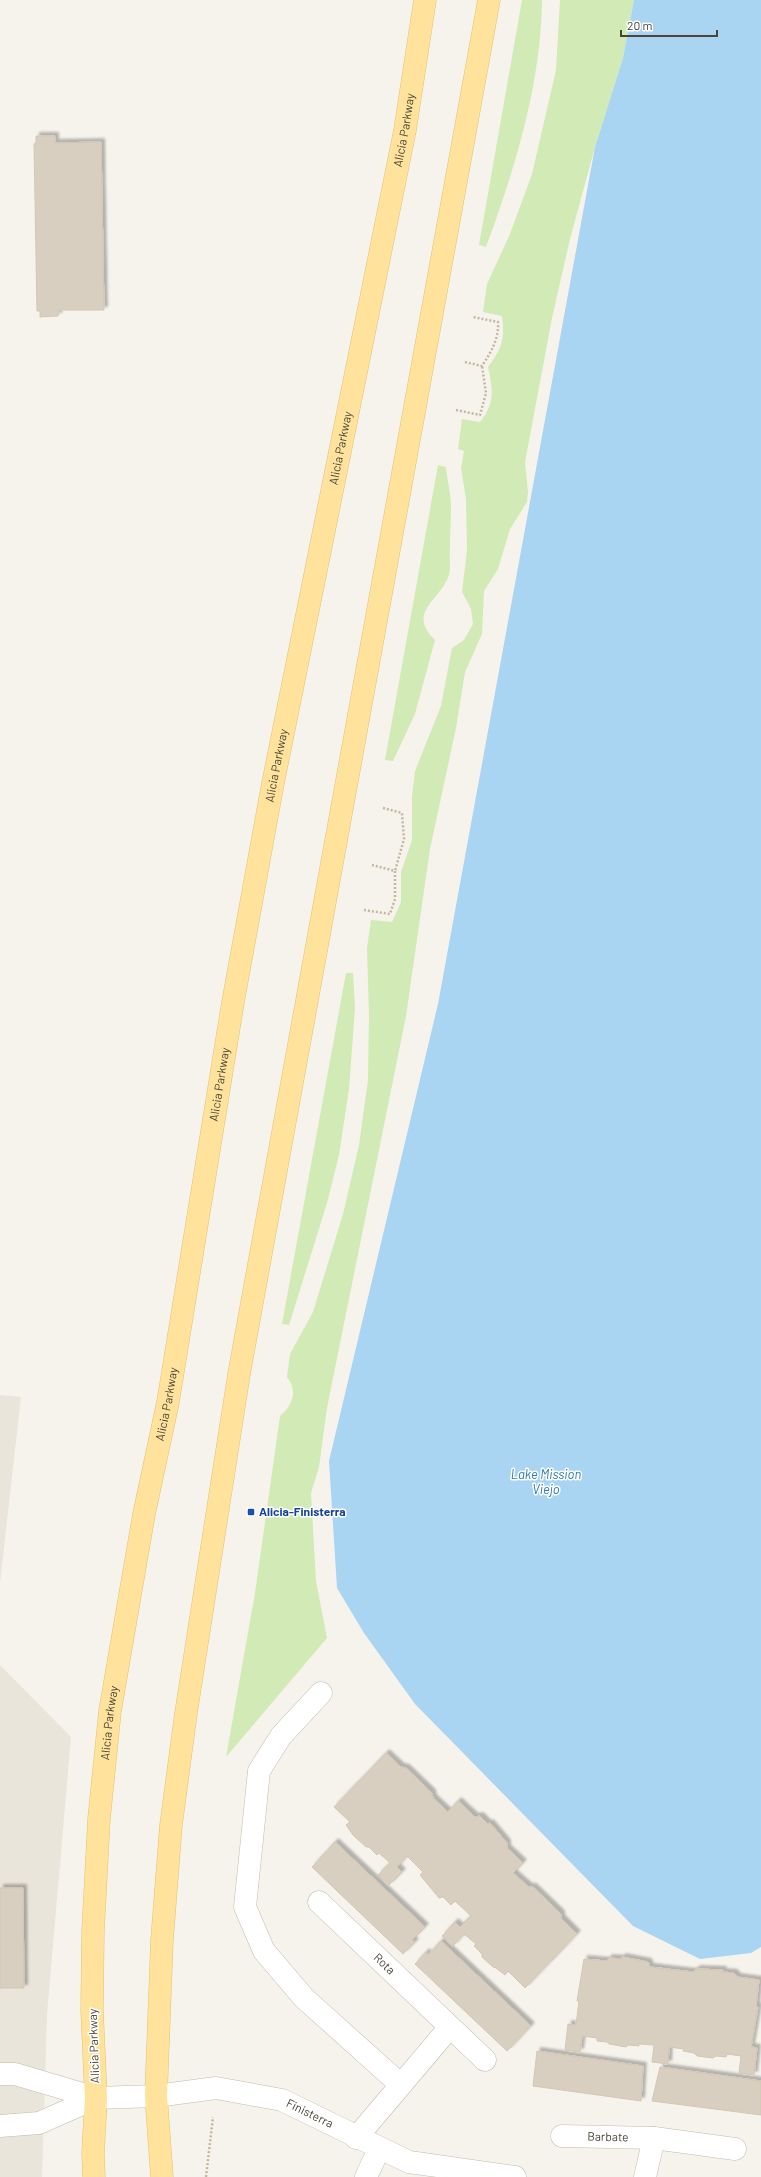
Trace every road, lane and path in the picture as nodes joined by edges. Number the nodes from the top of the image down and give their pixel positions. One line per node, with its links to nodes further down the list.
1 (425, 0): 19 (main road, Alicia Parkway)
2 (489, 0): 18 (main road)
3 (473, 317): 5 (path)
4 (465, 362): 5 (path)
5 (482, 366): 6 (path)
6 (456, 410)
7 (383, 808): 9 (path)
8 (372, 866): 9 (path)
9 (395, 871): 10 (path)
10 (364, 910)
11 (321, 1692): 16 (street)
12 (319, 1902): 13 (street, Rota)
13 (450, 2027): 14 (street, Rota); 16 (street)
14 (485, 2060)
15 (0, 2074): 19 (street)
16 (401, 2085): 22 (street)
17 (216, 2088): 18 (street, Finisterra); 22 (street, Finisterra); 28 (path)
18 (156, 2096): 19 (street, Finisterra); 27 (main road)
19 (96, 2098): 20 (street); 26 (main road, Alicia Parkway)
20 (0, 2126)
21 (562, 2136): 23 (street, Barbate)
22 (356, 2138): 24 (street, Finisterra)
23 (654, 2138): 25 (street, Barbate); 31 (street)
24 (379, 2149): 29 (street); 30 (street, Finisterra)
25 (735, 2149)
26 (94, 2177)
27 (162, 2177)
28 (206, 2177)
29 (366, 2177)
30 (515, 2177)
31 (645, 2177)

